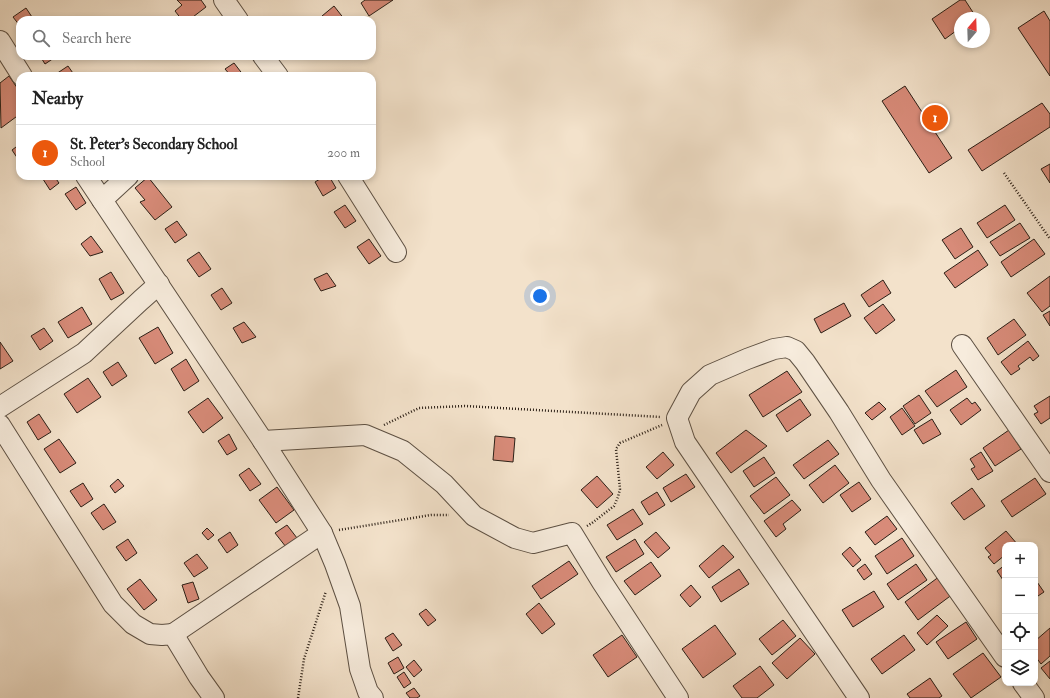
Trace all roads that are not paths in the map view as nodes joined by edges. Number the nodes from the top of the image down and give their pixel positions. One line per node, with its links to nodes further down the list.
1 (224, 0): 2 (street)
2 (235, 16)
3 (0, 41): 5 (street)
4 (266, 60): 6 (street)
5 (19, 72)
6 (273, 72)
7 (89, 180): 10 (street)
8 (124, 180): 10 (street)
9 (351, 180): 11 (street)
10 (102, 200): 12 (street)
11 (396, 252)
12 (159, 284): 14 (street); 16 (street)
13 (962, 345): 17 (street)
14 (0, 406)
15 (0, 425): 19 (street)
16 (263, 441): 18 (street); 24 (street)
17 (1050, 472)
18 (322, 533): 19 (street); 23 (street)
19 (173, 634): 22 (street)
20 (1002, 653): 25 (street)
21 (1025, 686): 26 (street)
22 (214, 698)
23 (373, 698)
24 (678, 698)
25 (859, 698)
26 (1034, 698)

